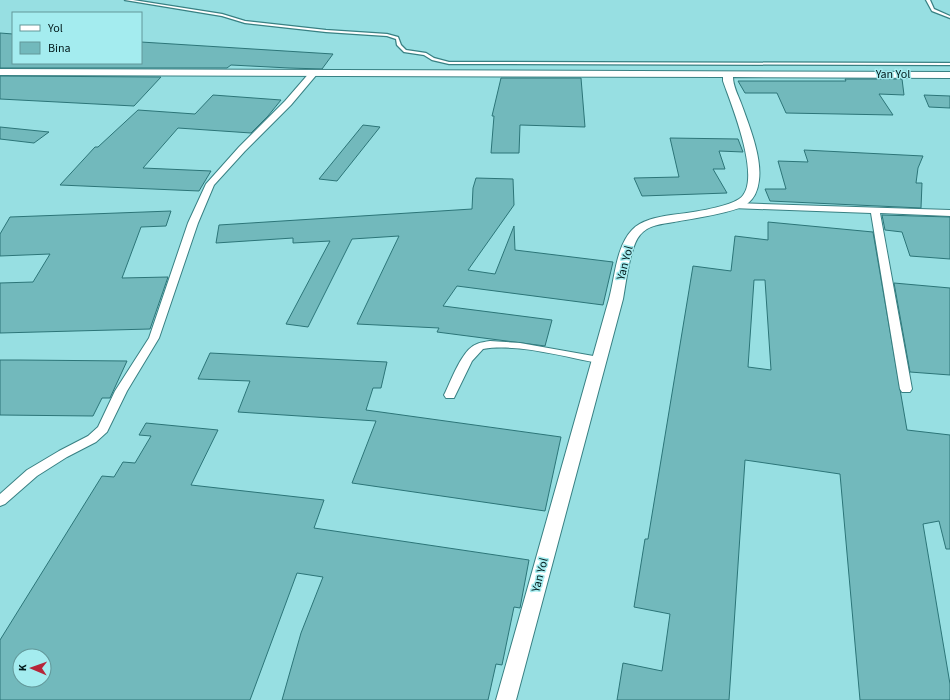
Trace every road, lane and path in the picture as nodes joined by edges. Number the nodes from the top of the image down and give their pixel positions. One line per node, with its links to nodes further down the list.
1 (127, 0): 4 (lane)
2 (928, 0): 3 (lane)
3 (950, 17)
4 (950, 64)
5 (0, 72): 6 (street)
6 (314, 74): 7 (street); 15 (street)
7 (734, 74): 8 (street, Yan Yol); 9 (street, Yan Yol)
8 (950, 75)
9 (735, 206): 10 (street); 12 (street, Yan Yol)
10 (876, 211): 11 (street); 13 (street)
11 (950, 213)
12 (599, 360): 14 (street); 16 (street, Yan Yol)
13 (906, 389)
14 (450, 395)
15 (0, 501)
16 (506, 700)

